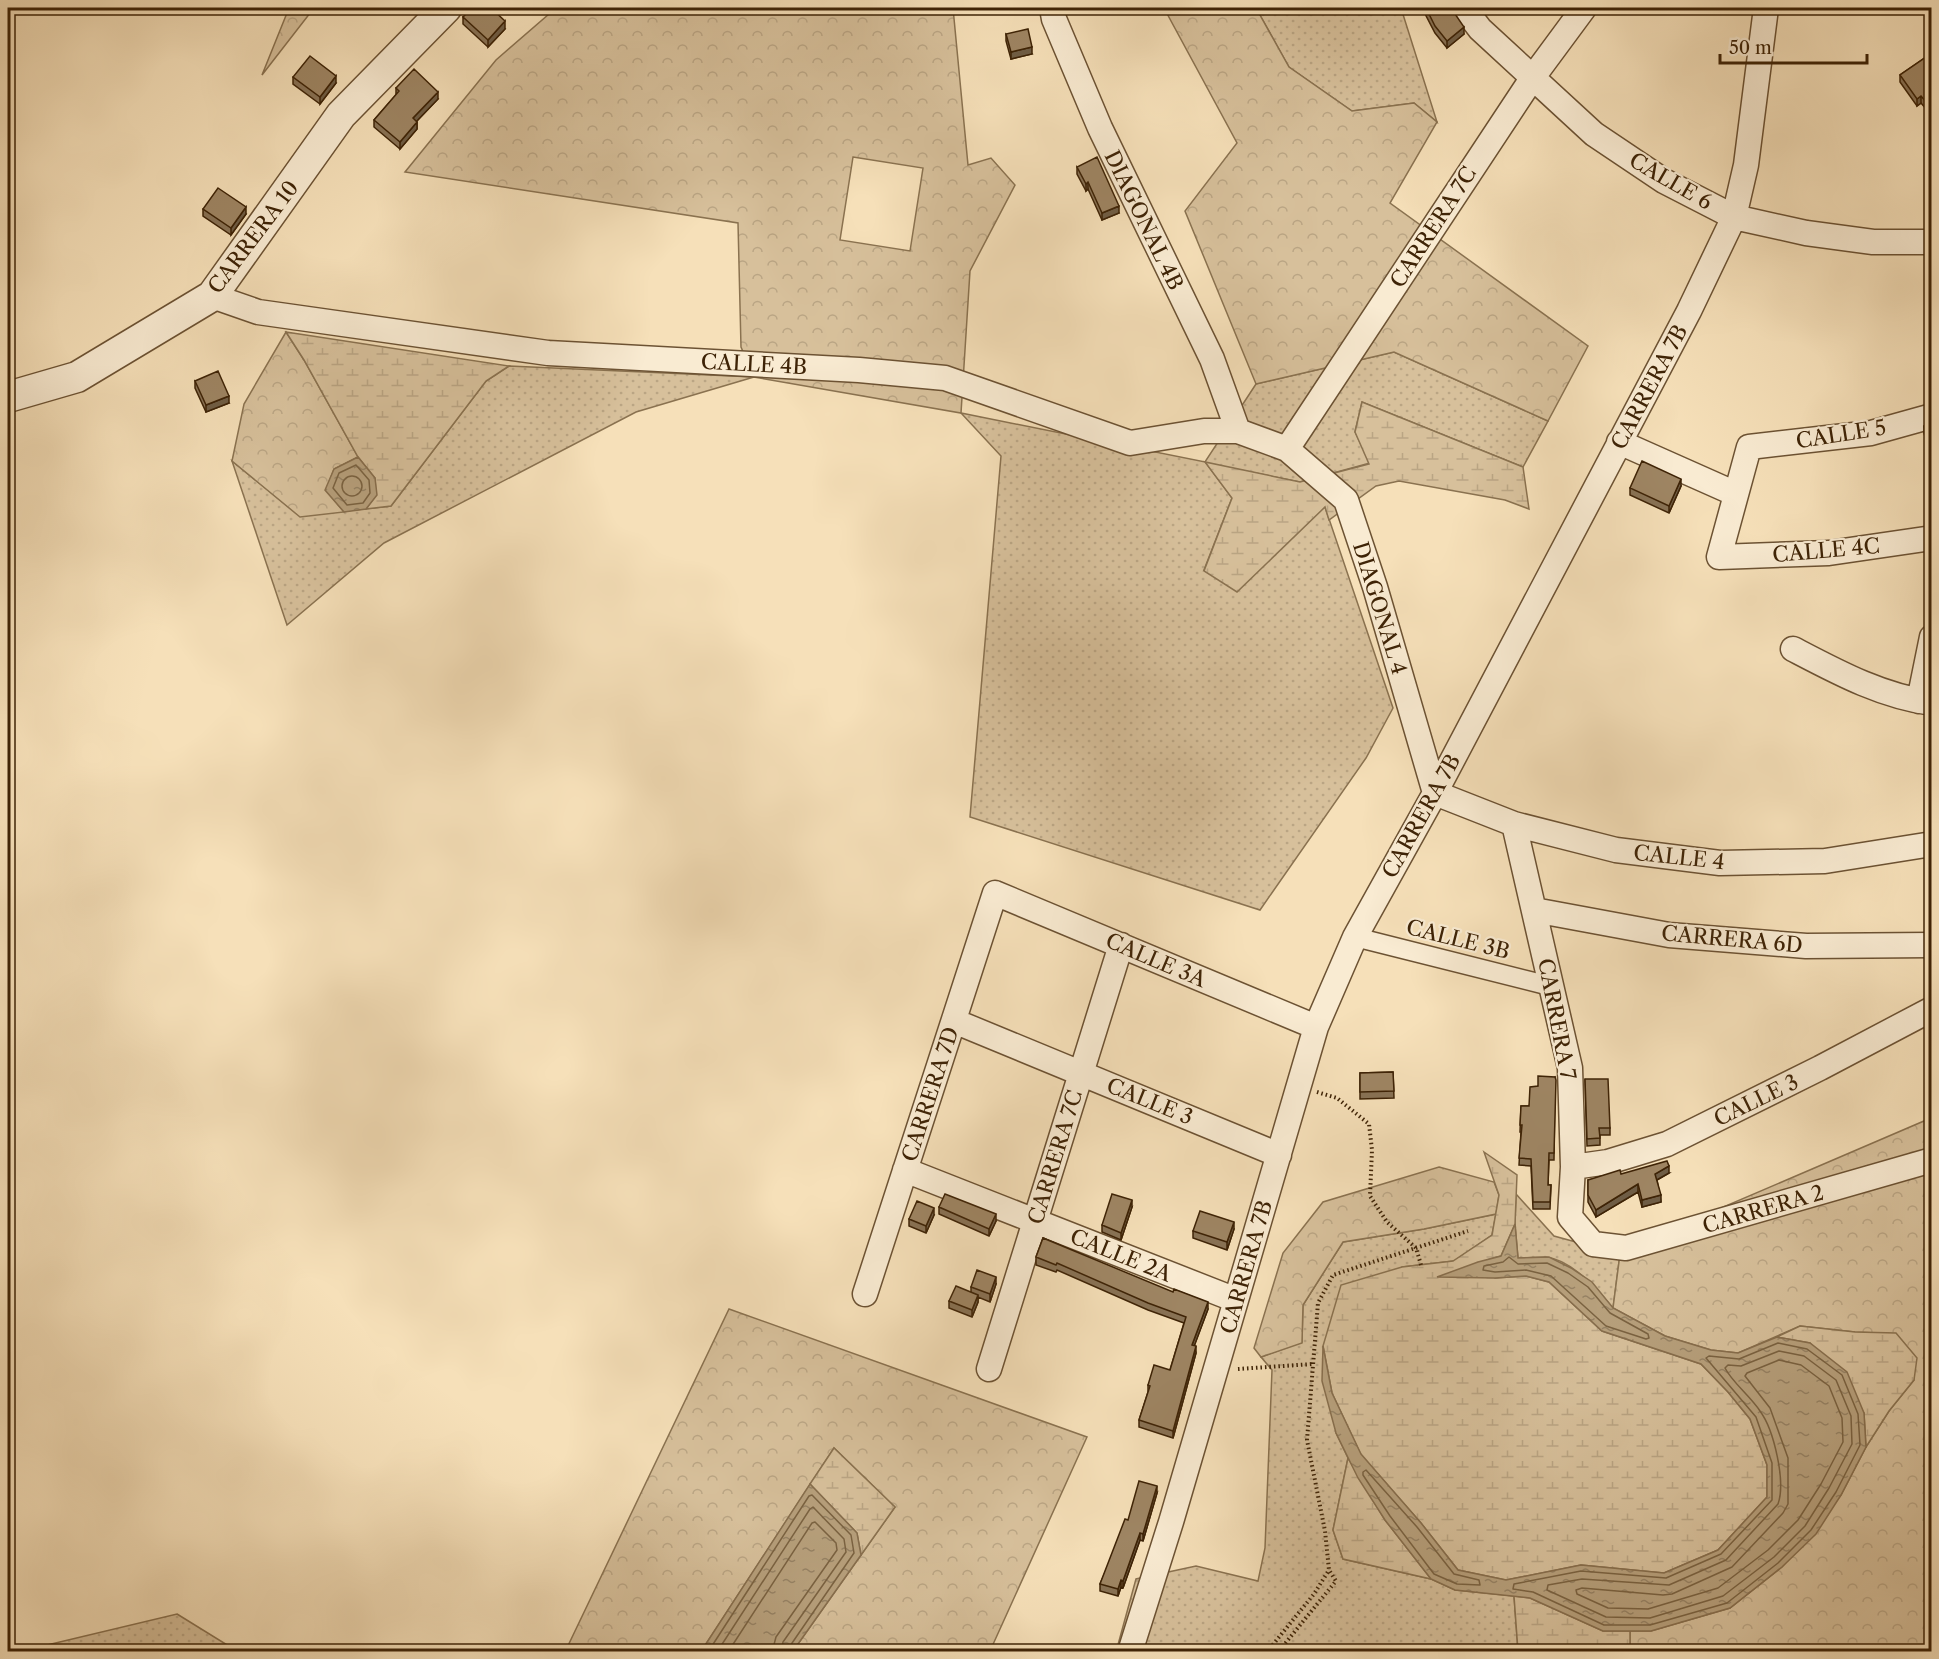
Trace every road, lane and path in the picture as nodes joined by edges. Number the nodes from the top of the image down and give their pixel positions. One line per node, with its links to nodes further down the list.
1 (446, 8): 9 (street, CARRERA 10)
2 (1052, 8): 12 (street, DIAGONAL 4B)
3 (1464, 8): 6 (street, CALLE 6)
4 (1584, 8): 6 (street, CARRERA 7C)
5 (1766, 8): 7 (street, CARRERA 7B)
6 (1533, 77): 7 (street, CALLE 6); 14 (street, CARRERA 7C)
7 (1734, 217): 8 (street, CALLE 6); 13 (street, CARRERA 7B)
8 (1932, 242)
9 (212, 296): 10 (street, CARRERA 10); 12 (street, CALLE 4B)
10 (8, 397)
11 (1932, 416): 15 (street, CALLE 5)
12 (1238, 431): 14 (street, CALLE 4B)
13 (1619, 442): 15 (street); 20 (street, CARRERA 7B)
14 (1287, 449): 20 (street, DIAGONAL 4)
15 (1736, 494): 16 (street, CALLE 4C)
16 (1932, 538)
17 (1932, 637): 19 (street)
18 (1793, 649): 19 (street)
19 (1925, 702)
20 (1435, 793): 21 (street, CALLE 4); 25 (street, CARRERA 7B)
21 (1514, 824): 22 (street, CALLE 4); 24 (street, CARRERA 7)
22 (1932, 844)
23 (995, 893): 26 (street, CALLE 3A); 30 (street, CARRERA 7D)
24 (1534, 910): 27 (street, CARRERA 6D); 28 (street, CARRERA 7)
25 (1355, 937): 28 (street, CALLE 3B); 31 (street, CARRERA 7B)
26 (1121, 945): 31 (street, CALLE 3A); 32 (street, CARRERA 7C)
27 (1932, 945)
28 (1550, 986): 36 (street, CARRERA 7)
29 (1932, 1009): 36 (street, CALLE 3)
30 (954, 1021): 32 (street, CALLE 3); 37 (street, CARRERA 7D)
31 (1316, 1027): 33 (street, CARRERA 7B)
32 (1081, 1073): 34 (street, CALLE 3); 38 (street, CARRERA 7C)
33 (1299, 1088): 34 (street, CARRERA 7B); 41 (path)
34 (1279, 1155): 44 (street, CARRERA 7B)
35 (1932, 1160): 40 (street, CARRERA 2)
36 (1573, 1167): 40 (street, CARRERA 7)
37 (905, 1170): 38 (street, CALLE 2A); 43 (street, CARRERA 7D)
38 (1035, 1221): 44 (street, CALLE 2A); 46 (street, CARRERA 7C)
39 (1468, 1231): 41 (path)
40 (1593, 1244)
41 (1416, 1248): 42 (path); 45 (path)
42 (1421, 1265)
43 (865, 1294)
44 (1236, 1300): 47 (street, CARRERA 7B)
45 (1312, 1364): 47 (path); 48 (path)
46 (989, 1369)
47 (1216, 1370): 49 (street, CARRERA 7B)
48 (1329, 1570): 50 (path); 50 (path)
49 (1130, 1652)
50 (1269, 1652)

